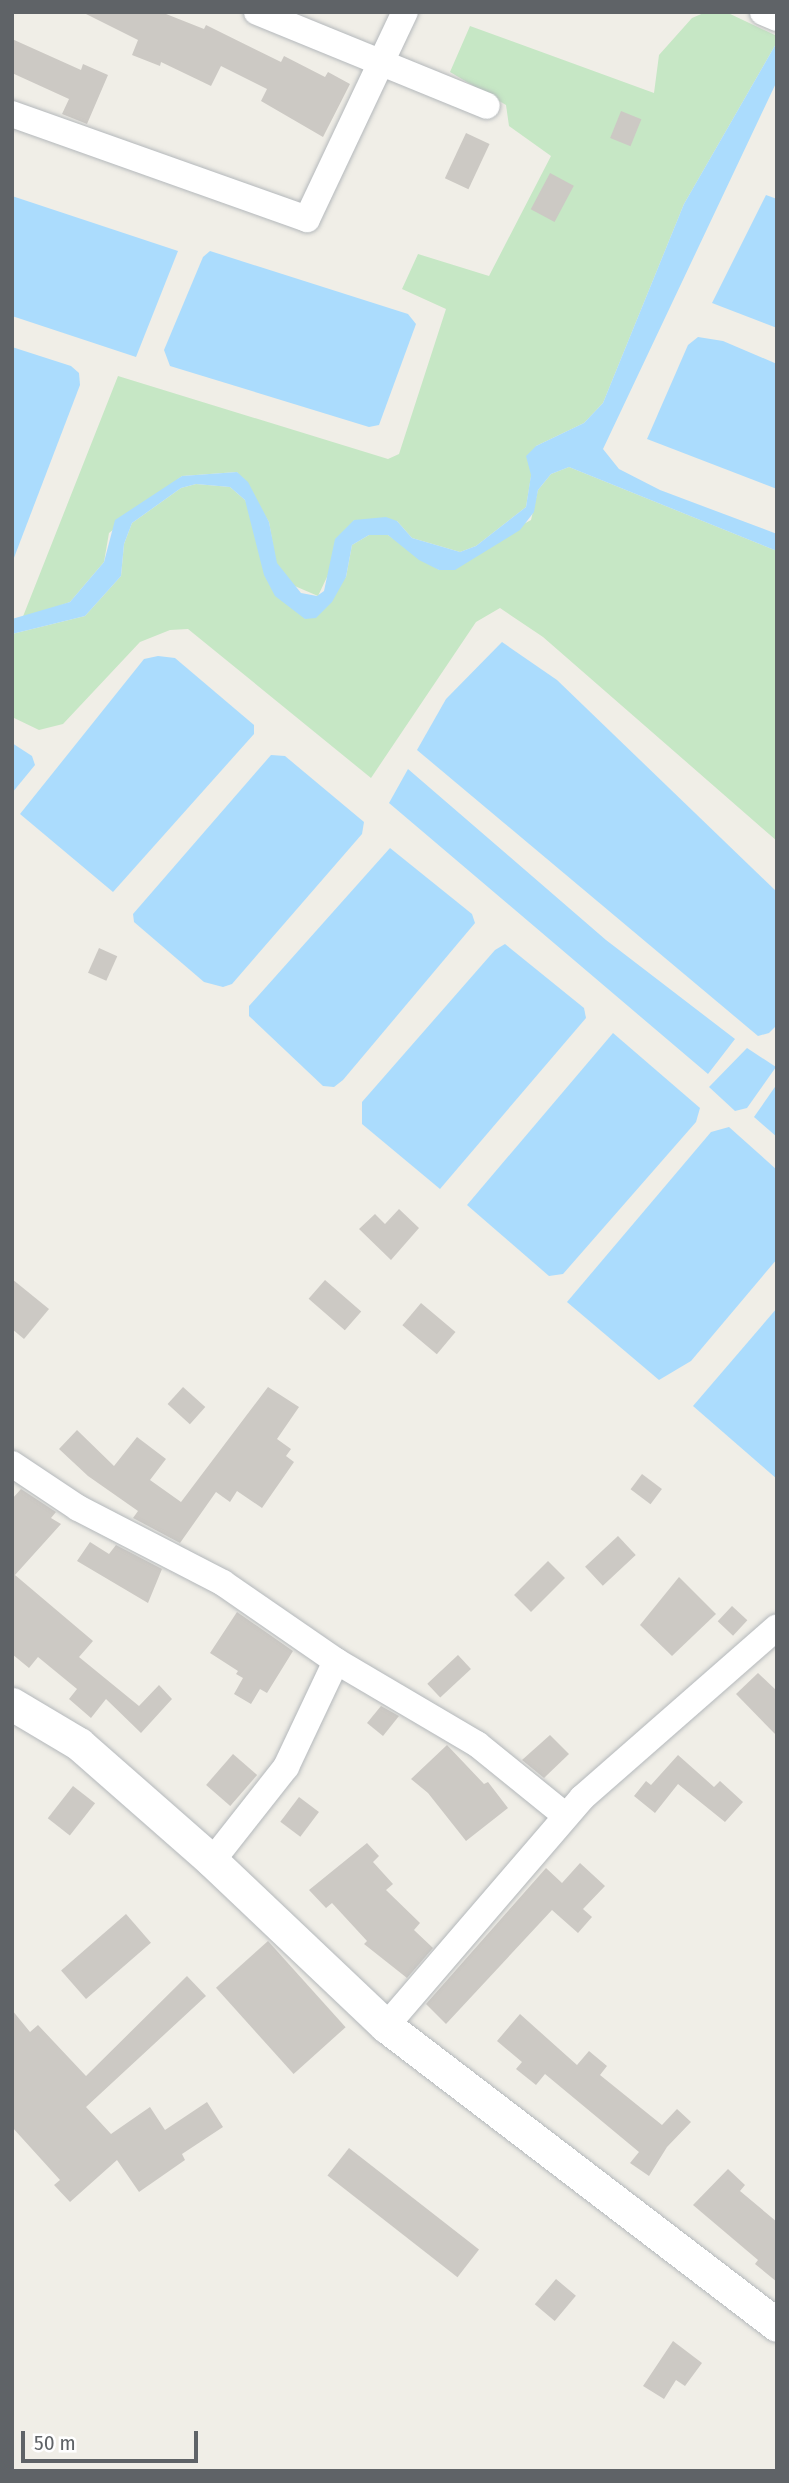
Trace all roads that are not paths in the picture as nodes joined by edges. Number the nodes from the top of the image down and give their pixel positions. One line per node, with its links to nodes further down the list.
1 (257, 12): 5 (street)
2 (405, 12): 5 (street)
3 (763, 12): 4 (street)
4 (777, 18)
5 (381, 63): 6 (street); 7 (street)
6 (486, 106)
7 (12, 114)
8 (12, 1464): 10 (street)
9 (777, 1627): 12 (street)
10 (336, 1661): 12 (street); 13 (street)
11 (12, 1704): 13 (street)
12 (566, 1816): 14 (street)
13 (212, 1860): 14 (street)
14 (386, 2026): 15 (street)
15 (777, 2325)

